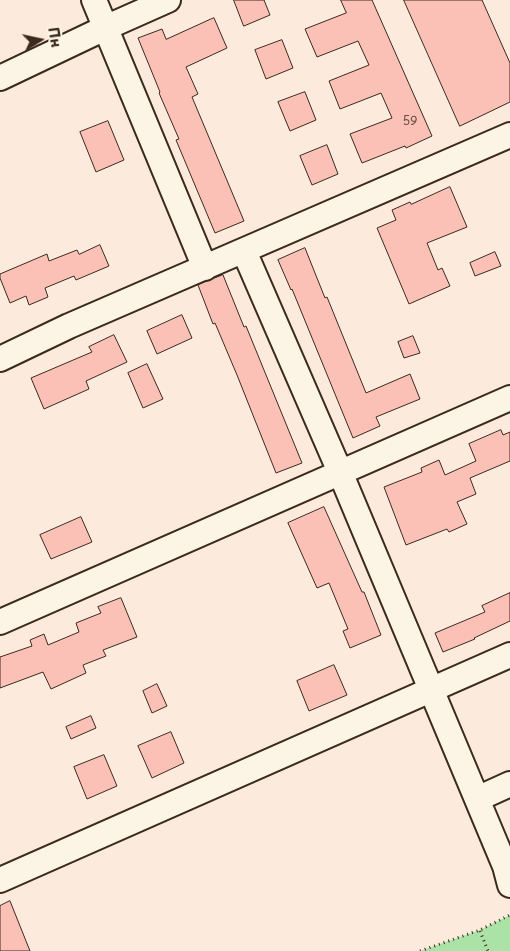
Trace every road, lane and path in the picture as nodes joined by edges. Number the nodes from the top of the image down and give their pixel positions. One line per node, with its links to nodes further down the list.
1 (94, 0): 3 (street)
2 (168, 0): 3 (street)
3 (106, 28): 4 (street); 7 (street)
4 (0, 78)
5 (510, 135): 6 (street)
6 (244, 251): 7 (street); 10 (street)
7 (206, 268): 8 (street)
8 (0, 359)
9 (510, 398): 10 (street)
10 (340, 472): 11 (street); 13 (street)
11 (0, 622)
12 (510, 655): 13 (street)
13 (431, 689): 15 (street); 16 (street)
14 (510, 784): 15 (street)
15 (477, 799): 17 (street)
16 (0, 880)
17 (510, 885)
18 (510, 915): 19 (path)
19 (480, 930): 20 (path); 21 (path)
20 (420, 951)
21 (488, 951)

